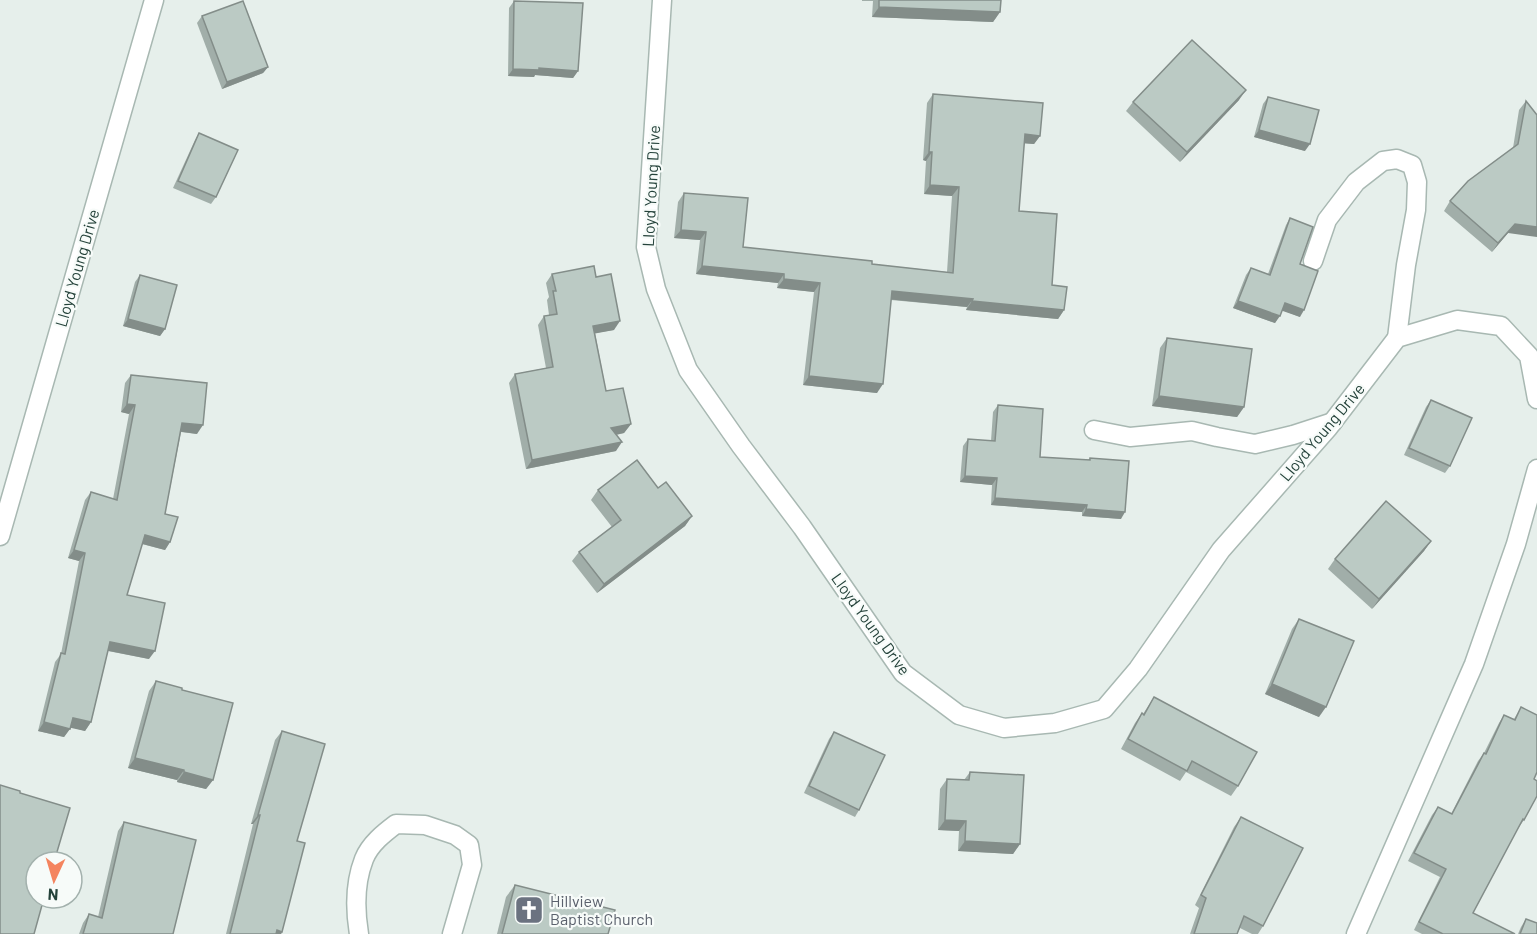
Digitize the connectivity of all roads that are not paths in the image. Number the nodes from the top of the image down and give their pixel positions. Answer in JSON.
{"nodes":[{"id":1,"x":154,"y":0,"type":"edge"},
{"id":2,"x":662,"y":0,"type":"edge"},
{"id":3,"x":1313,"y":261,"type":"dead end"},
{"id":4,"x":1397,"y":338,"type":"junction"},
{"id":5,"x":1537,"y":399,"type":"edge"},
{"id":6,"x":1333,"y":422,"type":"junction"},
{"id":7,"x":1094,"y":430,"type":"dead end"},
{"id":8,"x":1537,"y":469,"type":"edge"},
{"id":9,"x":0,"y":536,"type":"edge"},
{"id":10,"x":359,"y":934,"type":"edge"},
{"id":11,"x":452,"y":934,"type":"edge"},
{"id":12,"x":1356,"y":934,"type":"edge"}],
"edges":[{"from":1,"to":9,"type":"street","name":"Lloyd Young Drive"},
{"from":2,"to":6,"type":"street","name":"Lloyd Young Drive"},
{"from":3,"to":4,"type":"street"},
{"from":4,"to":5,"type":"street"},
{"from":4,"to":6,"type":"street","name":"Lloyd Young Drive"},
{"from":6,"to":7,"type":"street"},
{"from":8,"to":12,"type":"street"},
{"from":10,"to":11,"type":"street"}]}
